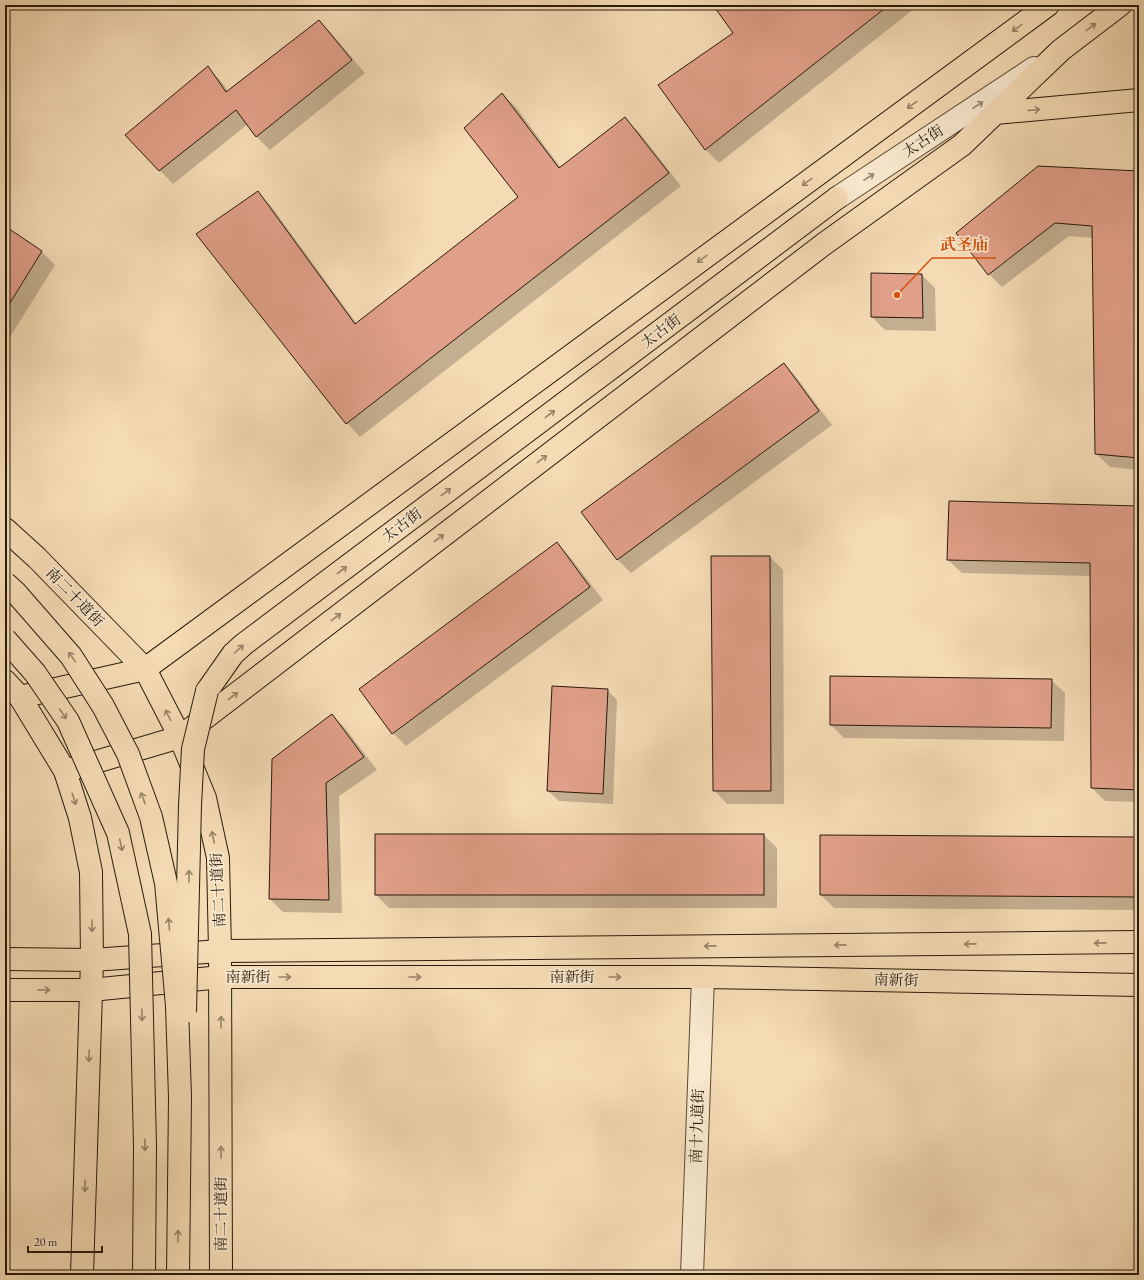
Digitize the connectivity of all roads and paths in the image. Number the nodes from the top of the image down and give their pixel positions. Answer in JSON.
{"nodes":[{"id":1,"x":1048,"y":5,"type":"edge"},
{"id":2,"x":1120,"y":5,"type":"edge"},
{"id":3,"x":1127,"y":5,"type":"edge"},
{"id":4,"x":1139,"y":7,"type":"edge"},
{"id":5,"x":1062,"y":50,"type":"junction"},
{"id":6,"x":1139,"y":100,"type":"edge"},
{"id":7,"x":995,"y":113,"type":"junction"},
{"id":8,"x":837,"y":198,"type":"joint"},
{"id":9,"x":5,"y":529,"type":"edge"},
{"id":10,"x":5,"y":583,"type":"edge"},
{"id":11,"x":5,"y":639,"type":"edge"},
{"id":12,"x":145,"y":669,"type":"junction"},
{"id":13,"x":5,"y":681,"type":"edge"},
{"id":14,"x":20,"y":697,"type":"junction"},
{"id":15,"x":180,"y":737,"type":"junction"},
{"id":16,"x":65,"y":771,"type":"junction"},
{"id":17,"x":1139,"y":942,"type":"edge"},
{"id":18,"x":220,"y":951,"type":"junction"},
{"id":19,"x":5,"y":959,"type":"edge"},
{"id":20,"x":92,"y":960,"type":"junction"},
{"id":21,"x":221,"y":977,"type":"junction"},
{"id":22,"x":703,"y":977,"type":"junction"},
{"id":23,"x":1139,"y":984,"type":"edge"},
{"id":24,"x":5,"y":990,"type":"edge"},
{"id":25,"x":91,"y":990,"type":"junction"},
{"id":26,"x":180,"y":1097,"type":"junction"},
{"id":27,"x":82,"y":1275,"type":"edge"},
{"id":28,"x":144,"y":1275,"type":"edge"},
{"id":29,"x":178,"y":1275,"type":"edge"},
{"id":30,"x":221,"y":1275,"type":"edge"},
{"id":31,"x":692,"y":1275,"type":"edge"}],
"edges":[{"from":1,"to":12,"type":"main road","one_way":true},
{"from":5,"to":2,"type":"main road","one_way":true},
{"from":3,"to":4,"type":"main road"},
{"from":5,"to":7,"type":"main road","name":"太古街"},
{"from":8,"to":5,"type":"street","name":"太古街","one_way":true},
{"from":7,"to":6,"type":"main road","one_way":true},
{"from":15,"to":7,"type":"main road","name":"太古街","one_way":true},
{"from":26,"to":8,"type":"main road","name":"太古街","one_way":true,"bridge":true},
{"from":9,"to":12,"type":"main road","name":"南二十道街"},
{"from":26,"to":10,"type":"main road","one_way":true,"bridge":true},
{"from":11,"to":28,"type":"main road","one_way":true,"bridge":true},
{"from":12,"to":14,"type":"main road"},
{"from":15,"to":12,"type":"main road","name":"南二十道街","one_way":true},
{"from":13,"to":14,"type":"main road"},
{"from":14,"to":16,"type":"main road"},
{"from":15,"to":16,"type":"main road"},
{"from":18,"to":15,"type":"main road","name":"南二十道街","one_way":true},
{"from":16,"to":20,"type":"main road","one_way":true},
{"from":17,"to":18,"type":"main road","name":"南新街","one_way":true},
{"from":18,"to":20,"type":"main road","name":"南新街"},
{"from":18,"to":21,"type":"main road","name":"南二十道街"},
{"from":19,"to":20,"type":"main road","name":"南新街"},
{"from":20,"to":25,"type":"main road"},
{"from":21,"to":22,"type":"main road","name":"南新街","one_way":true},
{"from":21,"to":25,"type":"main road","name":"南新街"},
{"from":30,"to":21,"type":"main road","name":"南二十道街","one_way":true},
{"from":22,"to":23,"type":"main road","name":"南新街"},
{"from":22,"to":31,"type":"street","name":"南十九道街"},
{"from":24,"to":25,"type":"main road","name":"南新街","one_way":true},
{"from":25,"to":27,"type":"main road","one_way":true},
{"from":29,"to":26,"type":"main road","one_way":true,"bridge":true}]}
